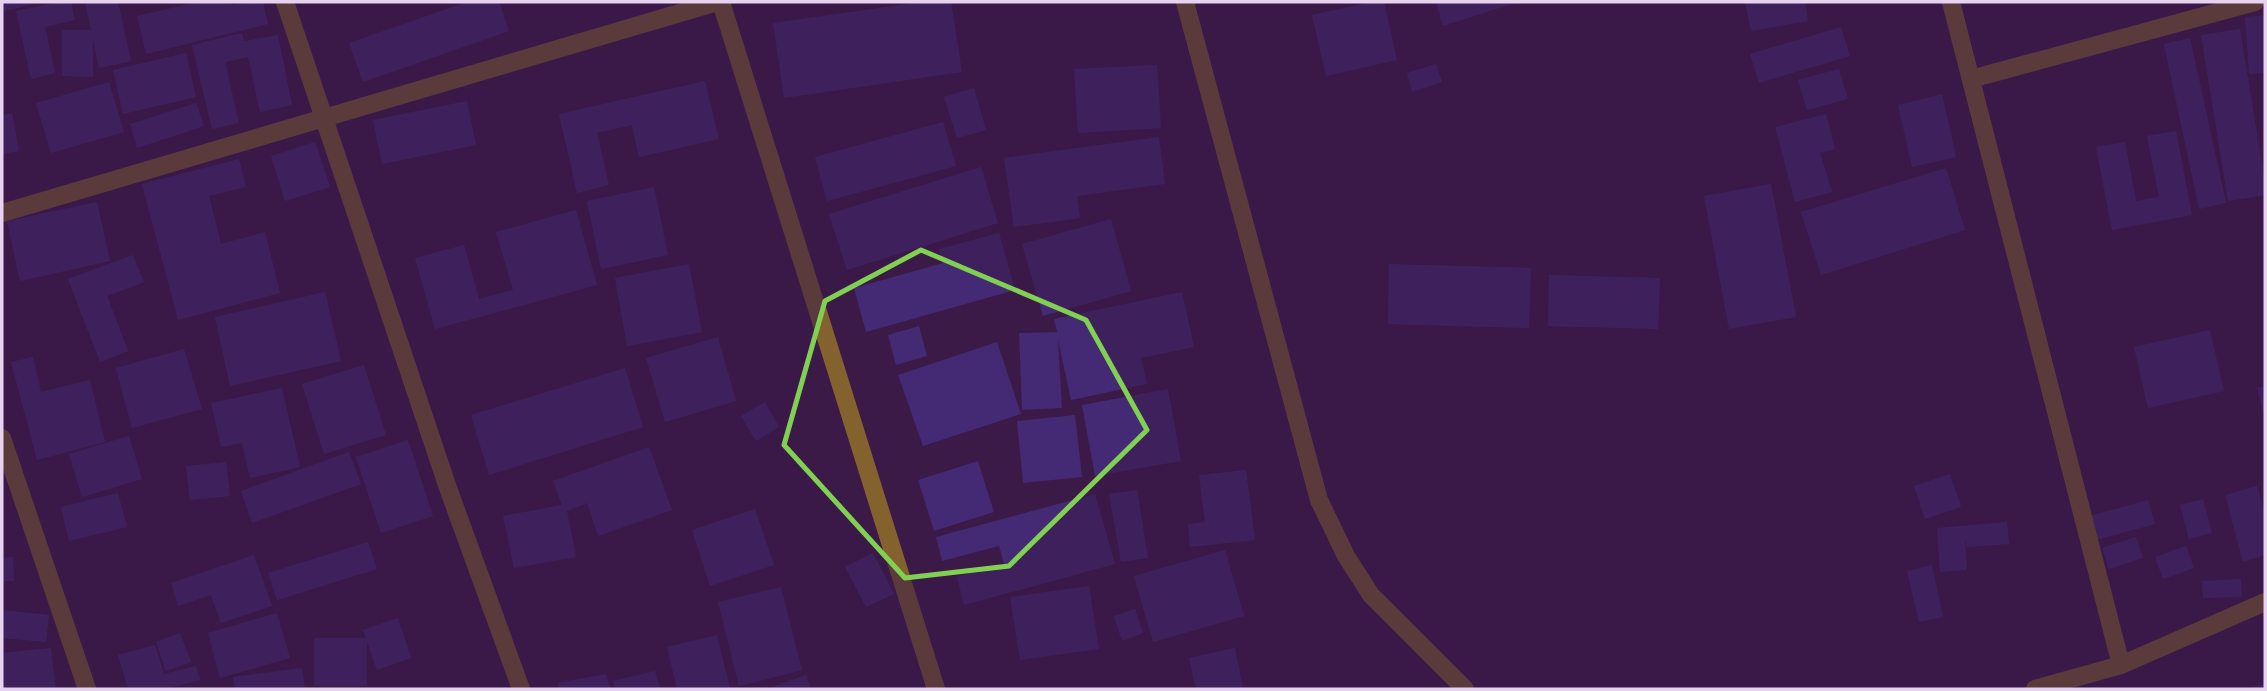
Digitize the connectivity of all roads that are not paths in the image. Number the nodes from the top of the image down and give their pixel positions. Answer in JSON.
{"nodes":[{"id":1,"x":285,"y":2,"type":"edge"},
{"id":2,"x":719,"y":2,"type":"edge"},
{"id":3,"x":1185,"y":2,"type":"edge"},
{"id":4,"x":1951,"y":2,"type":"edge"},
{"id":5,"x":2255,"y":2,"type":"edge"},
{"id":6,"x":1971,"y":79,"type":"junction"},
{"id":7,"x":324,"y":118,"type":"junction"},
{"id":8,"x":2,"y":213,"type":"edge"},
{"id":9,"x":2,"y":438,"type":"edge"},
{"id":10,"x":2265,"y":602,"type":"edge"},
{"id":11,"x":2122,"y":665,"type":"junction"},
{"id":12,"x":87,"y":689,"type":"edge"},
{"id":13,"x":521,"y":689,"type":"edge"},
{"id":14,"x":936,"y":689,"type":"edge"},
{"id":15,"x":1465,"y":689,"type":"edge"},
{"id":16,"x":2035,"y":689,"type":"edge"}],
"edges":[{"from":1,"to":7,"type":"street"},
{"from":2,"to":7,"type":"street"},
{"from":2,"to":14,"type":"street"},
{"from":3,"to":15,"type":"street"},
{"from":4,"to":6,"type":"street"},
{"from":5,"to":6,"type":"street"},
{"from":6,"to":11,"type":"street"},
{"from":7,"to":8,"type":"street"},
{"from":7,"to":13,"type":"street"},
{"from":9,"to":12,"type":"street"},
{"from":10,"to":11,"type":"street"},
{"from":11,"to":16,"type":"street"}]}
